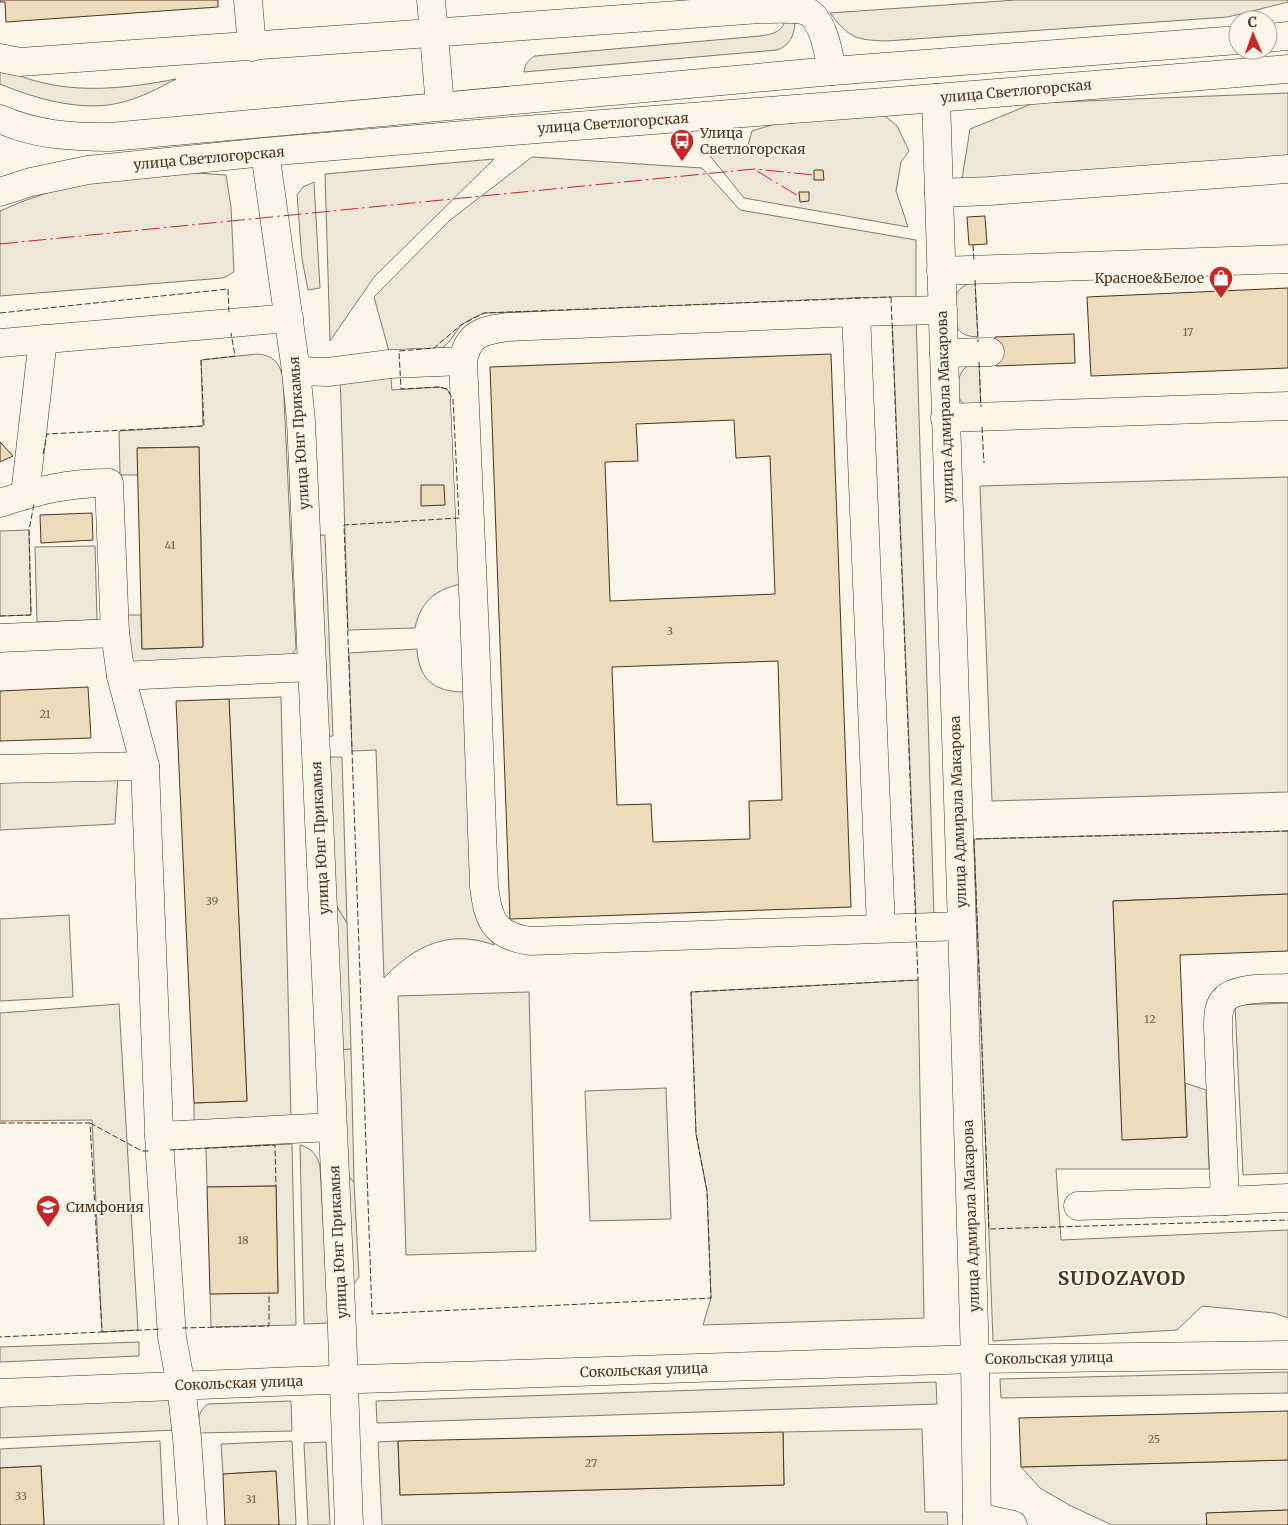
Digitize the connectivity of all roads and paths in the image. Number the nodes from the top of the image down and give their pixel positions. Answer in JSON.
{"nodes":[{"id":1,"x":248,"y":0,"type":"edge"},
{"id":2,"x":431,"y":0,"type":"edge"},
{"id":3,"x":758,"y":4,"type":"edge"},
{"id":4,"x":434,"y":32,"type":"junction"},
{"id":5,"x":1228,"y":41,"type":"edge"},
{"id":6,"x":252,"y":47,"type":"junction"},
{"id":7,"x":0,"y":58,"type":"edge"},
{"id":8,"x":1288,"y":69,"type":"edge"},
{"id":9,"x":832,"y":71,"type":"junction"},
{"id":10,"x":936,"y":98,"type":"junction"},
{"id":11,"x":440,"y":106,"type":"junction"},
{"id":12,"x":0,"y":119,"type":"edge"},
{"id":13,"x":265,"y":152,"type":"junction"},
{"id":14,"x":1288,"y":169,"type":"edge"},
{"id":15,"x":0,"y":192,"type":"edge"},
{"id":16,"x":939,"y":193,"type":"junction"},
{"id":17,"x":1288,"y":259,"type":"edge"},
{"id":18,"x":941,"y":271,"type":"junction"},
{"id":19,"x":943,"y":310,"type":"junction"},
{"id":20,"x":856,"y":312,"type":"junction"},
{"id":21,"x":289,"y":318,"type":"junction"},
{"id":22,"x":42,"y":339,"type":"junction"},
{"id":23,"x":0,"y":343,"type":"edge"},
{"id":24,"x":990,"y":352,"type":"dead end"},
{"id":25,"x":944,"y":353,"type":"junction"},
{"id":26,"x":463,"y":361,"type":"junction"},
{"id":27,"x":296,"y":371,"type":"junction"},
{"id":28,"x":1288,"y":406,"type":"edge"},
{"id":29,"x":945,"y":418,"type":"junction"},
{"id":30,"x":13,"y":499,"type":"edge"},
{"id":31,"x":115,"y":633,"type":"junction"},
{"id":32,"x":0,"y":638,"type":"edge"},
{"id":33,"x":312,"y":668,"type":"junction"},
{"id":34,"x":121,"y":676,"type":"junction"},
{"id":35,"x":146,"y":766,"type":"junction"},
{"id":36,"x":0,"y":769,"type":"edge"},
{"id":37,"x":962,"y":926,"type":"junction"},
{"id":38,"x":881,"y":928,"type":"junction"},
{"id":39,"x":1288,"y":988,"type":"edge"},
{"id":40,"x":332,"y":1127,"type":"junction"},
{"id":41,"x":159,"y":1136,"type":"junction"},
{"id":42,"x":1288,"y":1198,"type":"edge"},
{"id":43,"x":1225,"y":1201,"type":"junction"},
{"id":44,"x":1078,"y":1206,"type":"dead end"},
{"id":45,"x":1288,"y":1355,"type":"edge"},
{"id":46,"x":975,"y":1359,"type":"junction"},
{"id":47,"x":344,"y":1380,"type":"junction"},
{"id":48,"x":181,"y":1386,"type":"junction"},
{"id":49,"x":0,"y":1393,"type":"edge"},
{"id":50,"x":977,"y":1521,"type":"edge"},
{"id":51,"x":193,"y":1525,"type":"edge"},
{"id":52,"x":349,"y":1525,"type":"edge"},
{"id":53,"x":1012,"y":1525,"type":"edge"}],
"edges":[{"from":1,"to":6,"type":"street"},
{"from":2,"to":4,"type":"street"},
{"from":3,"to":4,"type":"street"},
{"from":3,"to":9,"type":"street"},
{"from":4,"to":6,"type":"street"},
{"from":4,"to":11,"type":"street"},
{"from":5,"to":9,"type":"street"},
{"from":6,"to":7,"type":"street"},
{"from":8,"to":10,"type":"street","name":"улица Светлогорская"},
{"from":9,"to":11,"type":"street"},
{"from":10,"to":13,"type":"street","name":"улица Светлогорская"},
{"from":10,"to":16,"type":"street","name":"улица Адмирала Макарова"},
{"from":11,"to":12,"type":"street"},
{"from":13,"to":15,"type":"street","name":"улица Светлогорская"},
{"from":13,"to":21,"type":"street","name":"улица Юнг Прикамья"},
{"from":14,"to":16,"type":"street"},
{"from":16,"to":18,"type":"street","name":"улица Адмирала Макарова"},
{"from":17,"to":18,"type":"street"},
{"from":18,"to":19,"type":"street","name":"улица Адмирала Макарова"},
{"from":19,"to":20,"type":"street"},
{"from":19,"to":25,"type":"street","name":"улица Адмирала Макарова"},
{"from":20,"to":26,"type":"street"},
{"from":20,"to":38,"type":"street"},
{"from":21,"to":22,"type":"street"},
{"from":21,"to":27,"type":"street","name":"улица Юнг Прикамья"},
{"from":22,"to":23,"type":"street"},
{"from":22,"to":30,"type":"street"},
{"from":24,"to":25,"type":"street"},
{"from":25,"to":29,"type":"street","name":"улица Адмирала Макарова"},
{"from":26,"to":27,"type":"street"},
{"from":26,"to":38,"type":"street"},
{"from":27,"to":33,"type":"street","name":"улица Юнг Прикамья"},
{"from":28,"to":29,"type":"street"},
{"from":29,"to":37,"type":"street","name":"улица Адмирала Макарова"},
{"from":30,"to":31,"type":"street"},
{"from":31,"to":32,"type":"street"},
{"from":31,"to":34,"type":"street"},
{"from":33,"to":34,"type":"street"},
{"from":33,"to":40,"type":"street","name":"улица Юнг Прикамья"},
{"from":34,"to":35,"type":"street"},
{"from":35,"to":36,"type":"street"},
{"from":35,"to":41,"type":"street"},
{"from":37,"to":38,"type":"street"},
{"from":37,"to":46,"type":"street","name":"улица Адмирала Макарова"},
{"from":39,"to":43,"type":"street"},
{"from":40,"to":41,"type":"street"},
{"from":40,"to":47,"type":"street","name":"улица Юнг Прикамья"},
{"from":41,"to":48,"type":"street"},
{"from":42,"to":43,"type":"street"},
{"from":43,"to":44,"type":"street"},
{"from":45,"to":46,"type":"street","name":"Сокольская улица"},
{"from":46,"to":47,"type":"street","name":"Сокольская улица"},
{"from":46,"to":50,"type":"street","name":"улица Адмирала Макарова"},
{"from":47,"to":48,"type":"street","name":"Сокольская улица"},
{"from":47,"to":52,"type":"street","name":"улица Юнг Прикамья"},
{"from":48,"to":49,"type":"street","name":"Сокольская улица"},
{"from":48,"to":51,"type":"street"},
{"from":50,"to":53,"type":"street"}]}
